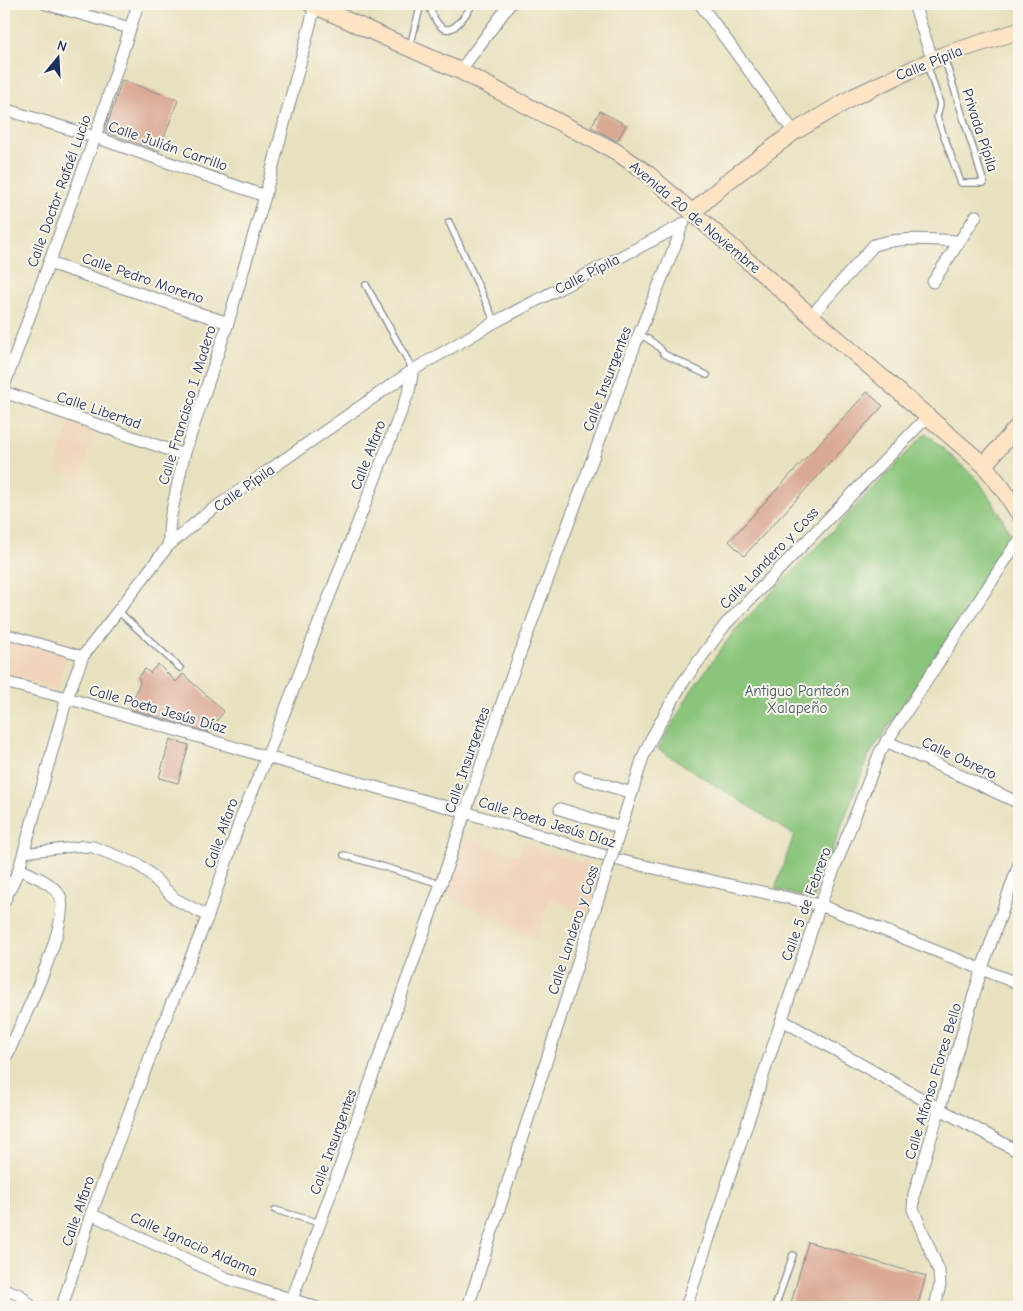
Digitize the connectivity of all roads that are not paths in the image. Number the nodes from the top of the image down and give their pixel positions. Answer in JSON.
{"nodes":[{"id":1,"x":46,"y":4,"type":"edge"},
{"id":2,"x":138,"y":4,"type":"edge"},
{"id":3,"x":421,"y":4,"type":"edge"},
{"id":4,"x":428,"y":4,"type":"edge"},
{"id":5,"x":473,"y":4,"type":"edge"},
{"id":6,"x":510,"y":4,"type":"edge"},
{"id":7,"x":700,"y":4,"type":"edge"},
{"id":8,"x":914,"y":4,"type":"edge"},
{"id":9,"x":313,"y":5,"type":"edge"},
{"id":10,"x":130,"y":28,"type":"junction"},
{"id":11,"x":1019,"y":31,"type":"edge"},
{"id":12,"x":410,"y":48,"type":"junction"},
{"id":13,"x":934,"y":59,"type":"junction"},
{"id":14,"x":460,"y":71,"type":"junction"},
{"id":15,"x":4,"y":109,"type":"edge"},
{"id":16,"x":794,"y":132,"type":"junction"},
{"id":17,"x":95,"y":137,"type":"junction"},
{"id":18,"x":264,"y":196,"type":"junction"},
{"id":19,"x":976,"y":216,"type":"dead end"},
{"id":20,"x":687,"y":219,"type":"junction"},
{"id":21,"x":449,"y":222,"type":"dead end"},
{"id":22,"x":960,"y":241,"type":"junction"},
{"id":23,"x":49,"y":263,"type":"junction"},
{"id":24,"x":933,"y":282,"type":"dead end"},
{"id":25,"x":366,"y":285,"type":"dead end"},
{"id":26,"x":811,"y":316,"type":"junction"},
{"id":27,"x":495,"y":322,"type":"junction"},
{"id":28,"x":228,"y":323,"type":"junction"},
{"id":29,"x":640,"y":334,"type":"junction"},
{"id":30,"x":413,"y":370,"type":"junction"},
{"id":31,"x":707,"y":375,"type":"dead end"},
{"id":32,"x":4,"y":386,"type":"edge"},
{"id":33,"x":4,"y":392,"type":"edge"},
{"id":34,"x":927,"y":417,"type":"junction"},
{"id":35,"x":1019,"y":425,"type":"edge"},
{"id":36,"x":184,"y":455,"type":"junction"},
{"id":37,"x":984,"y":465,"type":"junction"},
{"id":38,"x":1019,"y":514,"type":"edge"},
{"id":39,"x":1019,"y":542,"type":"edge"},
{"id":40,"x":168,"y":546,"type":"junction"},
{"id":41,"x":118,"y":611,"type":"junction"},
{"id":42,"x":4,"y":633,"type":"edge"},
{"id":43,"x":83,"y":656,"type":"junction"},
{"id":44,"x":180,"y":668,"type":"dead end"},
{"id":45,"x":4,"y":682,"type":"edge"},
{"id":46,"x":67,"y":698,"type":"junction"},
{"id":47,"x":886,"y":741,"type":"junction"},
{"id":48,"x":267,"y":757,"type":"junction"},
{"id":49,"x":580,"y":777,"type":"dead end"},
{"id":50,"x":632,"y":793,"type":"junction"},
{"id":51,"x":1019,"y":803,"type":"edge"},
{"id":52,"x":560,"y":809,"type":"dead end"},
{"id":53,"x":465,"y":812,"type":"junction"},
{"id":54,"x":621,"y":828,"type":"junction"},
{"id":55,"x":82,"y":846,"type":"joint"},
{"id":56,"x":23,"y":853,"type":"junction"},
{"id":57,"x":344,"y":855,"type":"dead end"},
{"id":58,"x":1019,"y":864,"type":"edge"},
{"id":59,"x":19,"y":869,"type":"junction"},
{"id":60,"x":442,"y":884,"type":"junction"},
{"id":61,"x":4,"y":902,"type":"edge"},
{"id":62,"x":820,"y":906,"type":"junction"},
{"id":63,"x":208,"y":916,"type":"junction"},
{"id":64,"x":982,"y":968,"type":"junction"},
{"id":65,"x":1019,"y":984,"type":"edge"},
{"id":66,"x":782,"y":1020,"type":"junction"},
{"id":67,"x":4,"y":1062,"type":"edge"},
{"id":68,"x":940,"y":1109,"type":"junction"},
{"id":69,"x":1019,"y":1152,"type":"edge"},
{"id":70,"x":275,"y":1210,"type":"dead end"},
{"id":71,"x":91,"y":1214,"type":"junction"},
{"id":72,"x":320,"y":1223,"type":"junction"},
{"id":73,"x":793,"y":1255,"type":"dead end"},
{"id":74,"x":4,"y":1289,"type":"edge"},
{"id":75,"x":290,"y":1304,"type":"edge"},
{"id":76,"x":32,"y":1307,"type":"edge"},
{"id":77,"x":62,"y":1307,"type":"edge"},
{"id":78,"x":315,"y":1307,"type":"edge"},
{"id":79,"x":468,"y":1307,"type":"edge"},
{"id":80,"x":686,"y":1307,"type":"edge"},
{"id":81,"x":775,"y":1307,"type":"edge"},
{"id":82,"x":935,"y":1307,"type":"edge"}],
"edges":[{"from":1,"to":10,"type":"street"},
{"from":2,"to":10,"type":"street","name":"Calle Doctor Rafaél Lucio"},
{"from":3,"to":12,"type":"lane"},
{"from":4,"to":5,"type":"lane"},
{"from":6,"to":14,"type":"street"},
{"from":7,"to":16,"type":"street"},
{"from":8,"to":13,"type":"street"},
{"from":9,"to":12,"type":"main road","name":"Avenida 20 de Noviembre"},
{"from":9,"to":18,"type":"street","name":"Calle Francisco I. Madero"},
{"from":10,"to":17,"type":"street","name":"Calle Doctor Rafaél Lucio"},
{"from":11,"to":13,"type":"main road","name":"Calle Pípila"},
{"from":12,"to":14,"type":"main road","name":"Avenida 20 de Noviembre"},
{"from":13,"to":13,"type":"lane","name":"Privada Pípila"},
{"from":13,"to":16,"type":"main road","name":"Calle Pípila"},
{"from":14,"to":20,"type":"main road","name":"Avenida 20 de Noviembre"},
{"from":15,"to":17,"type":"street","name":"Calle Julián Carrillo"},
{"from":16,"to":20,"type":"main road","name":"Calle Pípila"},
{"from":17,"to":18,"type":"street","name":"Calle Julián Carrillo"},
{"from":17,"to":23,"type":"street","name":"Calle Doctor Rafaél Lucio"},
{"from":18,"to":28,"type":"street","name":"Calle Francisco I. Madero"},
{"from":19,"to":22,"type":"street"},
{"from":20,"to":26,"type":"main road","name":"Avenida 20 de Noviembre"},
{"from":20,"to":27,"type":"street","name":"Calle Pípila"},
{"from":20,"to":29,"type":"street","name":"Calle Insurgentes"},
{"from":21,"to":27,"type":"lane"},
{"from":22,"to":24,"type":"street"},
{"from":22,"to":26,"type":"street"},
{"from":23,"to":28,"type":"street","name":"Calle Pedro Moreno"},
{"from":23,"to":32,"type":"street","name":"Calle Doctor Rafaél Lucio"},
{"from":25,"to":30,"type":"lane"},
{"from":26,"to":34,"type":"main road","name":"Avenida 20 de Noviembre"},
{"from":27,"to":30,"type":"street","name":"Calle Pípila"},
{"from":28,"to":36,"type":"street","name":"Calle Francisco I. Madero"},
{"from":29,"to":31,"type":"lane"},
{"from":29,"to":53,"type":"street","name":"Calle Insurgentes"},
{"from":30,"to":40,"type":"street","name":"Calle Pípila"},
{"from":30,"to":48,"type":"street","name":"Calle Alfaro"},
{"from":33,"to":36,"type":"street","name":"Calle Libertad"},
{"from":34,"to":37,"type":"main road","name":"Avenida 20 de Noviembre"},
{"from":34,"to":50,"type":"street","name":"Calle Landero y Coss"},
{"from":35,"to":37,"type":"main road"},
{"from":36,"to":40,"type":"street","name":"Calle Francisco I. Madero"},
{"from":37,"to":38,"type":"main road","name":"Avenida 20 de Noviembre"},
{"from":39,"to":47,"type":"street","name":"Calle 5 de Febrero"},
{"from":40,"to":41,"type":"street"},
{"from":41,"to":43,"type":"street"},
{"from":41,"to":44,"type":"lane"},
{"from":42,"to":43,"type":"street"},
{"from":43,"to":46,"type":"street"},
{"from":45,"to":46,"type":"street","name":"Calle Poeta Jesús Díaz"},
{"from":46,"to":48,"type":"street","name":"Calle Poeta Jesús Díaz"},
{"from":46,"to":56,"type":"street"},
{"from":47,"to":51,"type":"street","name":"Calle Obrero"},
{"from":47,"to":62,"type":"street","name":"Calle 5 de Febrero"},
{"from":48,"to":53,"type":"street","name":"Calle Poeta Jesús Díaz"},
{"from":48,"to":63,"type":"street","name":"Calle Alfaro"},
{"from":49,"to":50,"type":"street"},
{"from":50,"to":54,"type":"street","name":"Calle Landero y Coss"},
{"from":52,"to":54,"type":"street"},
{"from":53,"to":60,"type":"street","name":"Calle Insurgentes"},
{"from":53,"to":62,"type":"street","name":"Calle Poeta Jesús Díaz"},
{"from":54,"to":79,"type":"street","name":"Calle Landero y Coss","bridge":true},
{"from":55,"to":56,"type":"street"},
{"from":55,"to":63,"type":"street"},
{"from":56,"to":59,"type":"street"},
{"from":57,"to":60,"type":"lane"},
{"from":58,"to":64,"type":"street","name":"Calle Alfonso Flores Bello"},
{"from":59,"to":61,"type":"street"},
{"from":59,"to":67,"type":"street"},
{"from":60,"to":72,"type":"street","name":"Calle Insurgentes"},
{"from":62,"to":64,"type":"street","name":"Calle Poeta Jesús Díaz"},
{"from":62,"to":66,"type":"street","name":"Calle 5 de Febrero"},
{"from":63,"to":71,"type":"street","name":"Calle Alfaro"},
{"from":64,"to":65,"type":"street","name":"Calle Poeta Jesús Díaz"},
{"from":64,"to":68,"type":"street","name":"Calle Alfonso Flores Bello"},
{"from":66,"to":68,"type":"street"},
{"from":66,"to":80,"type":"street","name":"Calle 5 de Febrero"},
{"from":68,"to":69,"type":"street"},
{"from":68,"to":82,"type":"street","name":"Calle Alfonso Flores Bello"},
{"from":70,"to":72,"type":"lane"},
{"from":71,"to":75,"type":"street","name":"Calle Ignacio Aldama"},
{"from":71,"to":77,"type":"street","name":"Calle Alfaro"},
{"from":72,"to":75,"type":"street","name":"Calle Insurgentes"},
{"from":73,"to":81,"type":"lane"},
{"from":74,"to":76,"type":"street"},
{"from":75,"to":78,"type":"street","name":"Calle Ignacio Aldama"}]}
